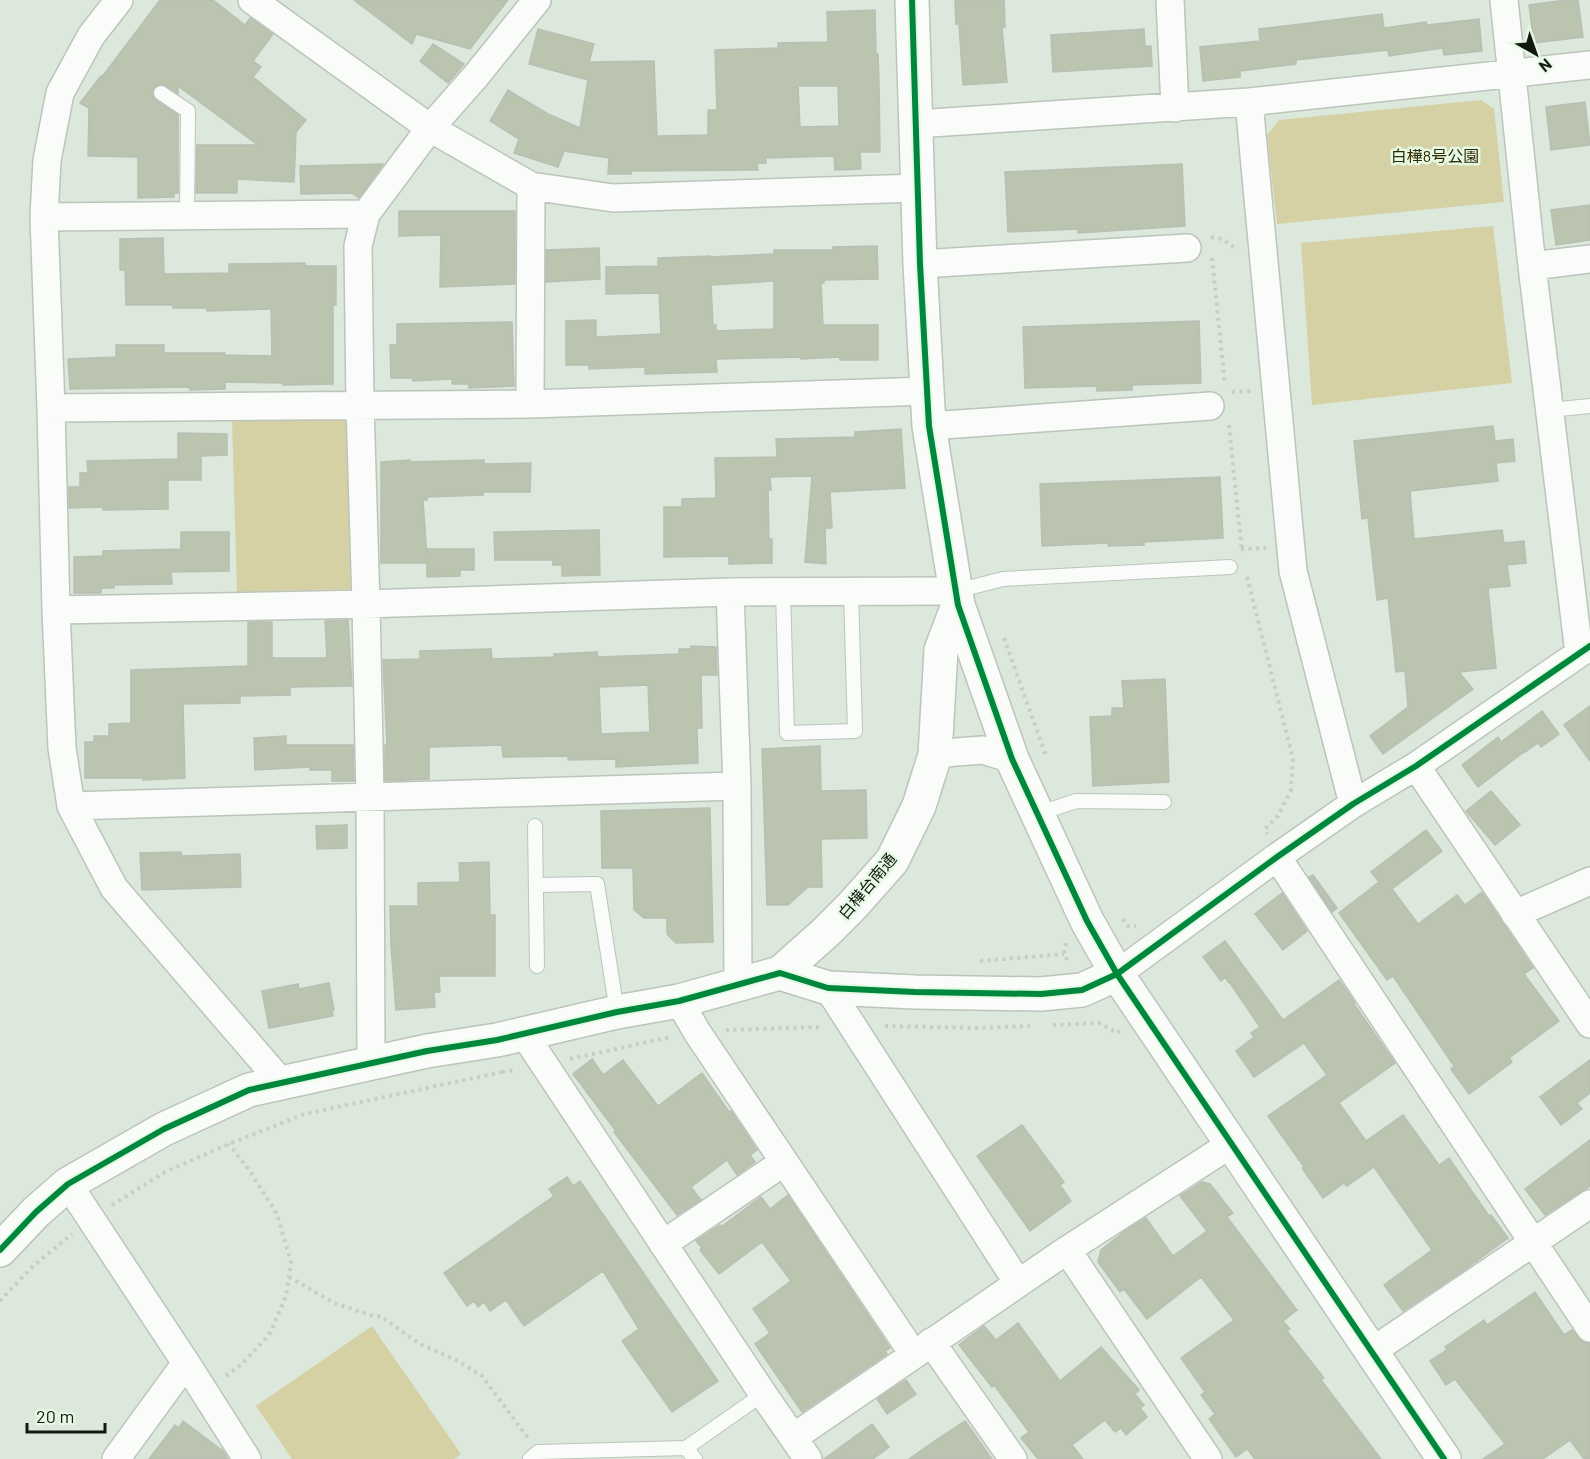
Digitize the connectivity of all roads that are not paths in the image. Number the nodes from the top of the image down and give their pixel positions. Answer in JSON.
{"nodes":[{"id":1,"x":120,"y":0,"type":"edge"},
{"id":2,"x":252,"y":0,"type":"edge"},
{"id":3,"x":537,"y":0,"type":"edge"},
{"id":4,"x":912,"y":0,"type":"edge"},
{"id":5,"x":1170,"y":0,"type":"edge"},
{"id":6,"x":1504,"y":0,"type":"edge"},
{"id":7,"x":1590,"y":65,"type":"edge"},
{"id":8,"x":1512,"y":74,"type":"junction"},
{"id":9,"x":161,"y":93,"type":"dead end"},
{"id":10,"x":1249,"y":102,"type":"junction"},
{"id":11,"x":1174,"y":108,"type":"junction"},
{"id":12,"x":916,"y":124,"type":"junction"},
{"id":13,"x":430,"y":128,"type":"junction"},
{"id":14,"x":531,"y":186,"type":"junction"},
{"id":15,"x":918,"y":188,"type":"junction"},
{"id":16,"x":366,"y":214,"type":"junction"},
{"id":17,"x":187,"y":216,"type":"junction"},
{"id":18,"x":44,"y":218,"type":"junction"},
{"id":19,"x":1199,"y":242,"type":"road end"},
{"id":20,"x":1590,"y":259,"type":"edge"},
{"id":21,"x":920,"y":264,"type":"junction"},
{"id":22,"x":1532,"y":266,"type":"junction"},
{"id":23,"x":928,"y":391,"type":"junction"},
{"id":24,"x":530,"y":404,"type":"junction"},
{"id":25,"x":360,"y":405,"type":"junction"},
{"id":26,"x":1221,"y":405,"type":"road end"},
{"id":27,"x":1590,"y":406,"type":"edge"},
{"id":28,"x":51,"y":408,"type":"junction"},
{"id":29,"x":1550,"y":410,"type":"junction"},
{"id":30,"x":929,"y":426,"type":"junction"},
{"id":31,"x":1230,"y":567,"type":"dead end"},
{"id":32,"x":730,"y":592,"type":"junction"},
{"id":33,"x":783,"y":592,"type":"junction"},
{"id":34,"x":851,"y":592,"type":"junction"},
{"id":35,"x":957,"y":598,"type":"junction"},
{"id":36,"x":366,"y":604,"type":"junction"},
{"id":37,"x":56,"y":610,"type":"junction"},
{"id":38,"x":1585,"y":650,"type":"edge"},
{"id":39,"x":935,"y":755,"type":"junction"},
{"id":40,"x":1012,"y":759,"type":"junction"},
{"id":41,"x":1416,"y":766,"type":"junction"},
{"id":42,"x":737,"y":786,"type":"junction"},
{"id":43,"x":370,"y":796,"type":"junction"},
{"id":44,"x":1164,"y":802,"type":"dead end"},
{"id":45,"x":1353,"y":804,"type":"junction"},
{"id":46,"x":71,"y":806,"type":"junction"},
{"id":47,"x":1037,"y":814,"type":"junction"},
{"id":48,"x":535,"y":826,"type":"dead end"},
{"id":49,"x":1273,"y":849,"type":"junction"},
{"id":50,"x":1590,"y":881,"type":"edge"},
{"id":51,"x":536,"y":885,"type":"junction"},
{"id":52,"x":1515,"y":914,"type":"junction"},
{"id":53,"x":537,"y":966,"type":"dead end"},
{"id":54,"x":780,"y":973,"type":"junction"},
{"id":55,"x":1117,"y":974,"type":"junction"},
{"id":56,"x":738,"y":986,"type":"junction"},
{"id":57,"x":828,"y":988,"type":"junction"},
{"id":58,"x":679,"y":1001,"type":"junction"},
{"id":59,"x":616,"y":1012,"type":"junction"},
{"id":60,"x":1590,"y":1024,"type":"edge"},
{"id":61,"x":511,"y":1037,"type":"junction"},
{"id":62,"x":371,"y":1062,"type":"junction"},
{"id":63,"x":282,"y":1083,"type":"junction"},
{"id":64,"x":1232,"y":1144,"type":"junction"},
{"id":65,"x":784,"y":1162,"type":"junction"},
{"id":66,"x":68,"y":1184,"type":"junction"},
{"id":67,"x":1590,"y":1204,"type":"edge"},
{"id":68,"x":1533,"y":1242,"type":"junction"},
{"id":69,"x":663,"y":1244,"type":"junction"},
{"id":70,"x":0,"y":1250,"type":"edge"},
{"id":71,"x":1067,"y":1250,"type":"junction"},
{"id":72,"x":1018,"y":1283,"type":"junction"},
{"id":73,"x":1590,"y":1328,"type":"edge"},
{"id":74,"x":923,"y":1348,"type":"junction"},
{"id":75,"x":1371,"y":1352,"type":"junction"},
{"id":76,"x":186,"y":1363,"type":"junction"},
{"id":77,"x":763,"y":1394,"type":"junction"},
{"id":78,"x":801,"y":1448,"type":"edge"},
{"id":79,"x":690,"y":1454,"type":"edge"},
{"id":80,"x":534,"y":1456,"type":"edge"},
{"id":81,"x":116,"y":1459,"type":"edge"},
{"id":82,"x":247,"y":1459,"type":"edge"},
{"id":83,"x":1012,"y":1459,"type":"edge"},
{"id":84,"x":1208,"y":1459,"type":"edge"},
{"id":85,"x":1444,"y":1459,"type":"edge"}],
"edges":[{"from":1,"to":18,"type":"street"},
{"from":2,"to":13,"type":"street"},
{"from":3,"to":13,"type":"street"},
{"from":4,"to":12,"type":"street"},
{"from":5,"to":11,"type":"street"},
{"from":6,"to":8,"type":"street"},
{"from":7,"to":8,"type":"street"},
{"from":8,"to":10,"type":"street"},
{"from":8,"to":22,"type":"street"},
{"from":9,"to":17,"type":"lane"},
{"from":10,"to":11,"type":"street"},
{"from":10,"to":45,"type":"street"},
{"from":11,"to":12,"type":"street"},
{"from":12,"to":15,"type":"street"},
{"from":13,"to":14,"type":"street"},
{"from":13,"to":16,"type":"street"},
{"from":14,"to":15,"type":"street"},
{"from":14,"to":24,"type":"street"},
{"from":15,"to":21,"type":"street"},
{"from":16,"to":17,"type":"street"},
{"from":16,"to":25,"type":"street"},
{"from":17,"to":18,"type":"street"},
{"from":18,"to":28,"type":"street"},
{"from":19,"to":21,"type":"street"},
{"from":20,"to":22,"type":"street"},
{"from":21,"to":23,"type":"street"},
{"from":22,"to":29,"type":"street"},
{"from":23,"to":24,"type":"street"},
{"from":23,"to":30,"type":"street"},
{"from":24,"to":25,"type":"street"},
{"from":25,"to":28,"type":"street"},
{"from":25,"to":36,"type":"street"},
{"from":26,"to":30,"type":"street"},
{"from":27,"to":29,"type":"lane"},
{"from":28,"to":37,"type":"street"},
{"from":29,"to":38,"type":"street"},
{"from":30,"to":35,"type":"street"},
{"from":31,"to":35,"type":"lane"},
{"from":32,"to":33,"type":"street"},
{"from":32,"to":36,"type":"street"},
{"from":32,"to":42,"type":"street"},
{"from":33,"to":34,"type":"street"},
{"from":33,"to":34,"type":"lane"},
{"from":34,"to":35,"type":"street"},
{"from":35,"to":39,"type":"street","name":"白樺台南通"},
{"from":35,"to":40,"type":"street"},
{"from":36,"to":37,"type":"street"},
{"from":36,"to":43,"type":"street"},
{"from":37,"to":46,"type":"street"},
{"from":38,"to":41,"type":"street"},
{"from":39,"to":40,"type":"street"},
{"from":39,"to":54,"type":"street","name":"白樺台南通"},
{"from":40,"to":47,"type":"street"},
{"from":41,"to":45,"type":"street"},
{"from":41,"to":52,"type":"street"},
{"from":42,"to":43,"type":"street"},
{"from":42,"to":56,"type":"street"},
{"from":43,"to":46,"type":"street"},
{"from":43,"to":62,"type":"street"},
{"from":44,"to":47,"type":"lane"},
{"from":45,"to":49,"type":"street"},
{"from":46,"to":63,"type":"street"},
{"from":47,"to":55,"type":"street"},
{"from":48,"to":51,"type":"lane"},
{"from":49,"to":55,"type":"street"},
{"from":49,"to":68,"type":"street"},
{"from":50,"to":52,"type":"street"},
{"from":51,"to":53,"type":"lane"},
{"from":51,"to":59,"type":"lane"},
{"from":52,"to":60,"type":"street"},
{"from":54,"to":56,"type":"street"},
{"from":54,"to":57,"type":"street"},
{"from":55,"to":57,"type":"street"},
{"from":55,"to":64,"type":"street"},
{"from":56,"to":58,"type":"street"},
{"from":57,"to":72,"type":"street"},
{"from":58,"to":59,"type":"street"},
{"from":58,"to":65,"type":"street"},
{"from":59,"to":61,"type":"street"},
{"from":61,"to":62,"type":"street"},
{"from":61,"to":69,"type":"street"},
{"from":62,"to":63,"type":"street"},
{"from":63,"to":66,"type":"street"},
{"from":64,"to":71,"type":"street"},
{"from":64,"to":75,"type":"street"},
{"from":65,"to":69,"type":"street"},
{"from":65,"to":74,"type":"street"},
{"from":66,"to":70,"type":"street"},
{"from":66,"to":76,"type":"street"},
{"from":67,"to":68,"type":"street"},
{"from":68,"to":73,"type":"street"},
{"from":68,"to":75,"type":"street"},
{"from":69,"to":77,"type":"street"},
{"from":71,"to":72,"type":"street"},
{"from":71,"to":84,"type":"street"},
{"from":72,"to":74,"type":"street"},
{"from":74,"to":78,"type":"street"},
{"from":74,"to":83,"type":"street"},
{"from":75,"to":85,"type":"street"},
{"from":76,"to":81,"type":"street"},
{"from":76,"to":82,"type":"street"},
{"from":77,"to":78,"type":"street"},
{"from":77,"to":79,"type":"lane"},
{"from":79,"to":80,"type":"lane"}]}
